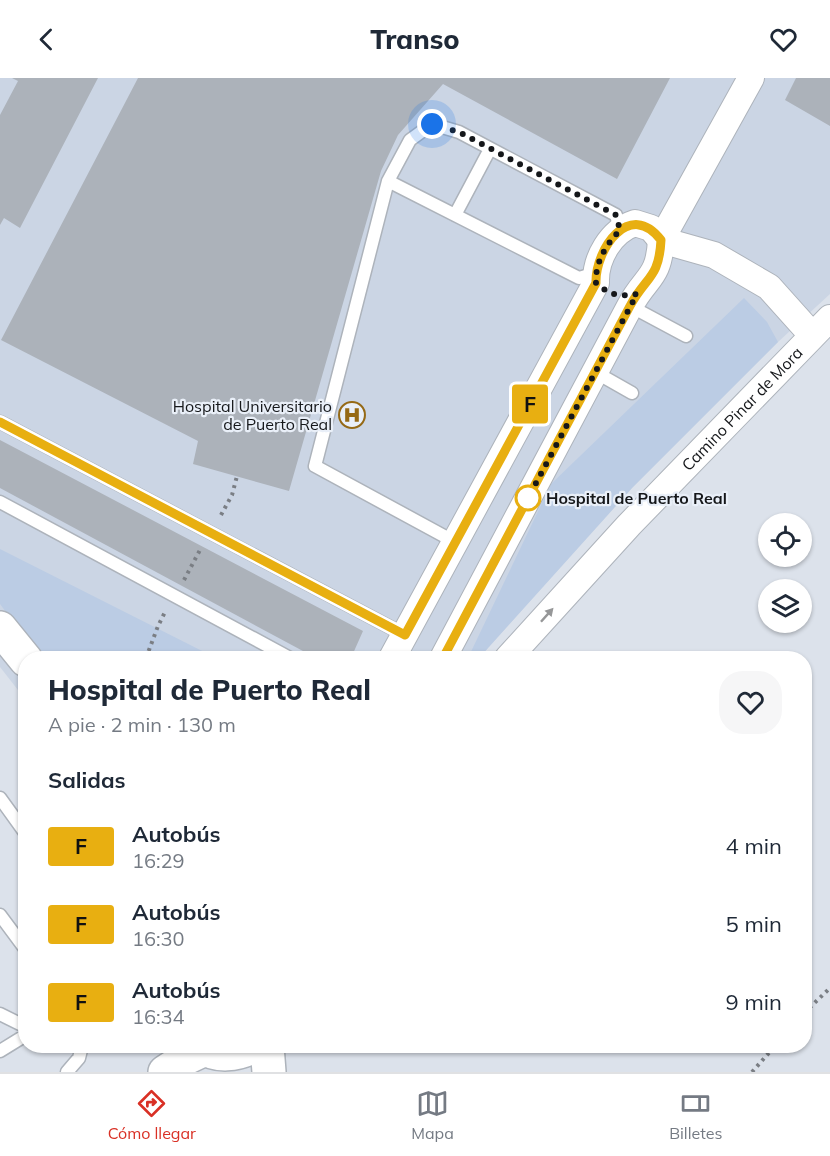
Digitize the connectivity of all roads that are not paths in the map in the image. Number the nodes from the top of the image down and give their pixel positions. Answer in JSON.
{"nodes":[{"id":1,"x":751,"y":78,"type":"edge"},
{"id":2,"x":489,"y":149,"type":"junction"},
{"id":3,"x":388,"y":181,"type":"junction"},
{"id":4,"x":455,"y":215,"type":"junction"},
{"id":5,"x":620,"y":230,"type":"junction"},
{"id":6,"x":661,"y":240,"type":"junction"},
{"id":7,"x":596,"y":278,"type":"junction"},
{"id":8,"x":633,"y":300,"type":"junction"},
{"id":9,"x":821,"y":327,"type":"edge"},
{"id":10,"x":686,"y":336,"type":"dead end"},
{"id":11,"x":595,"y":372,"type":"junction"},
{"id":12,"x":632,"y":393,"type":"dead end"},
{"id":13,"x":0,"y":422,"type":"edge"},
{"id":14,"x":0,"y":502,"type":"edge"},
{"id":15,"x":455,"y":542,"type":"junction"},
{"id":16,"x":0,"y":628,"type":"edge"},
{"id":17,"x":405,"y":635,"type":"junction"},
{"id":18,"x":19,"y":651,"type":"edge"},
{"id":19,"x":278,"y":651,"type":"edge"},
{"id":20,"x":396,"y":651,"type":"edge"},
{"id":21,"x":447,"y":651,"type":"edge"},
{"id":22,"x":514,"y":651,"type":"edge"},
{"id":23,"x":0,"y":798,"type":"edge"},
{"id":24,"x":18,"y":823,"type":"edge"},
{"id":25,"x":0,"y":915,"type":"edge"},
{"id":26,"x":18,"y":939,"type":"edge"},
{"id":27,"x":0,"y":1014,"type":"edge"},
{"id":28,"x":18,"y":1023,"type":"edge"},
{"id":29,"x":18,"y":1040,"type":"edge"},
{"id":30,"x":0,"y":1051,"type":"edge"},
{"id":31,"x":80,"y":1053,"type":"edge"},
{"id":32,"x":162,"y":1053,"type":"edge"},
{"id":33,"x":225,"y":1053,"type":"edge"},
{"id":34,"x":268,"y":1053,"type":"edge"},
{"id":35,"x":67,"y":1072,"type":"edge"},
{"id":36,"x":147,"y":1072,"type":"edge"},
{"id":37,"x":165,"y":1072,"type":"edge"},
{"id":38,"x":269,"y":1072,"type":"edge"}],
"edges":[{"from":1,"to":6,"type":"street"},
{"from":2,"to":3,"type":"lane"},
{"from":2,"to":4,"type":"lane"},
{"from":2,"to":5,"type":"lane"},
{"from":3,"to":4,"type":"lane"},
{"from":3,"to":15,"type":"lane"},
{"from":4,"to":7,"type":"lane"},
{"from":5,"to":6,"type":"street"},
{"from":5,"to":7,"type":"street"},
{"from":6,"to":8,"type":"street"},
{"from":6,"to":9,"type":"street"},
{"from":7,"to":8,"type":"street"},
{"from":7,"to":15,"type":"street"},
{"from":8,"to":10,"type":"lane"},
{"from":8,"to":11,"type":"street"},
{"from":22,"to":9,"type":"street","name":"Camino Pinar de Mora","one_way":true},
{"from":11,"to":12,"type":"lane"},
{"from":11,"to":21,"type":"street"},
{"from":13,"to":17,"type":"lane"},
{"from":14,"to":19,"type":"lane"},
{"from":15,"to":17,"type":"street"},
{"from":16,"to":18,"type":"street"},
{"from":17,"to":20,"type":"street"},
{"from":23,"to":24,"type":"lane"},
{"from":25,"to":26,"type":"lane"},
{"from":27,"to":28,"type":"lane"},
{"from":29,"to":30,"type":"lane"},
{"from":31,"to":35,"type":"lane"},
{"from":32,"to":36,"type":"street"},
{"from":33,"to":37,"type":"street"},
{"from":34,"to":38,"type":"street"}]}
